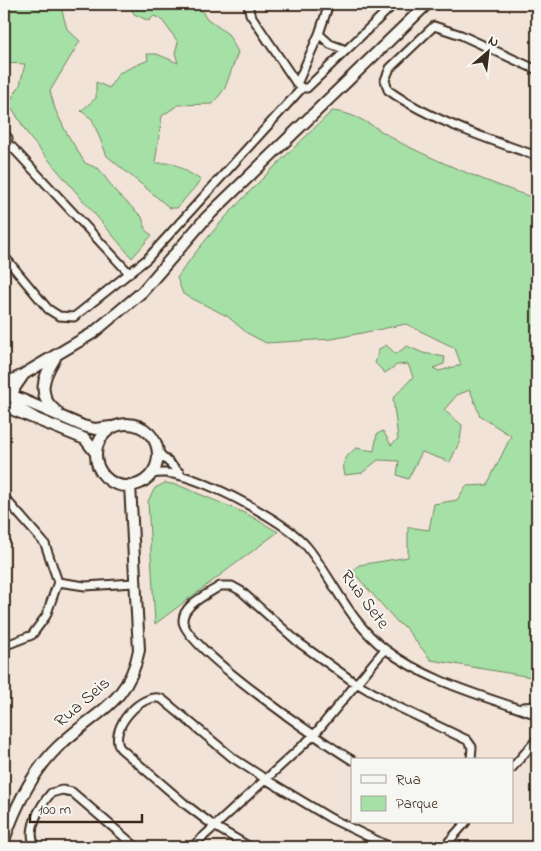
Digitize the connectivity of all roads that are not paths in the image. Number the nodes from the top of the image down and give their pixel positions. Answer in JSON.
{"nodes":[{"id":1,"x":248,"y":4,"type":"edge"},
{"id":2,"x":329,"y":4,"type":"edge"},
{"id":3,"x":394,"y":4,"type":"edge"},
{"id":4,"x":427,"y":4,"type":"edge"},
{"id":5,"x":320,"y":34,"type":"junction"},
{"id":6,"x":346,"y":50,"type":"junction"},
{"id":7,"x":537,"y":70,"type":"edge"},
{"id":8,"x":300,"y":86,"type":"junction"},
{"id":9,"x":4,"y":134,"type":"edge"},
{"id":10,"x":5,"y":143,"type":"edge"},
{"id":11,"x":537,"y":156,"type":"edge"},
{"id":12,"x":4,"y":256,"type":"edge"},
{"id":13,"x":129,"y":273,"type":"junction"},
{"id":14,"x":57,"y":355,"type":"junction"},
{"id":15,"x":24,"y":374,"type":"junction"},
{"id":16,"x":4,"y":384,"type":"edge"},
{"id":17,"x":8,"y":393,"type":"edge"},
{"id":18,"x":4,"y":406,"type":"edge"},
{"id":19,"x":35,"y":418,"type":"junction"},
{"id":20,"x":65,"y":418,"type":"junction"},
{"id":21,"x":112,"y":427,"type":"junction"},
{"id":22,"x":96,"y":452,"type":"junction"},
{"id":23,"x":158,"y":452,"type":"junction"},
{"id":24,"x":151,"y":474,"type":"junction"},
{"id":25,"x":185,"y":476,"type":"junction"},
{"id":26,"x":130,"y":486,"type":"junction"},
{"id":27,"x":4,"y":497,"type":"edge"},
{"id":28,"x":58,"y":582,"type":"junction"},
{"id":29,"x":134,"y":583,"type":"junction"},
{"id":30,"x":4,"y":646,"type":"edge"},
{"id":31,"x":384,"y":649,"type":"junction"},
{"id":32,"x":358,"y":684,"type":"junction"},
{"id":33,"x":537,"y":706,"type":"edge"},
{"id":34,"x":515,"y":708,"type":"junction"},
{"id":35,"x":537,"y":714,"type":"edge"},
{"id":36,"x":314,"y":735,"type":"junction"},
{"id":37,"x":537,"y":739,"type":"edge"},
{"id":38,"x":471,"y":758,"type":"edge"},
{"id":39,"x":351,"y":759,"type":"edge"},
{"id":40,"x":514,"y":766,"type":"edge"},
{"id":41,"x":267,"y":780,"type":"junction"},
{"id":42,"x":464,"y":824,"type":"edge"},
{"id":43,"x":214,"y":826,"type":"junction"},
{"id":44,"x":4,"y":840,"type":"edge"},
{"id":45,"x":36,"y":847,"type":"edge"},
{"id":46,"x":136,"y":847,"type":"edge"},
{"id":47,"x":192,"y":847,"type":"edge"},
{"id":48,"x":250,"y":847,"type":"edge"},
{"id":49,"x":390,"y":847,"type":"edge"},
{"id":50,"x":444,"y":847,"type":"edge"}],
"edges":[{"from":1,"to":8,"type":"street"},
{"from":2,"to":5,"type":"street"},
{"from":3,"to":6,"type":"street"},
{"from":4,"to":14,"type":"street"},
{"from":5,"to":6,"type":"street"},
{"from":5,"to":8,"type":"street"},
{"from":6,"to":8,"type":"street"},
{"from":7,"to":11,"type":"street"},
{"from":8,"to":13,"type":"street"},
{"from":9,"to":10,"type":"street"},
{"from":10,"to":13,"type":"street"},
{"from":12,"to":13,"type":"street"},
{"from":14,"to":15,"type":"street"},
{"from":14,"to":20,"type":"street"},
{"from":15,"to":16,"type":"street"},
{"from":15,"to":17,"type":"street"},
{"from":17,"to":19,"type":"street"},
{"from":17,"to":20,"type":"street"},
{"from":18,"to":19,"type":"street"},
{"from":19,"to":22,"type":"street"},
{"from":20,"to":21,"type":"street"},
{"from":21,"to":22,"type":"street"},
{"from":21,"to":23,"type":"street"},
{"from":22,"to":26,"type":"street"},
{"from":23,"to":24,"type":"street"},
{"from":23,"to":25,"type":"street","name":"Rua Sete"},
{"from":24,"to":25,"type":"street","name":"Rua Sete"},
{"from":24,"to":26,"type":"street"},
{"from":25,"to":31,"type":"street","name":"Rua Sete"},
{"from":26,"to":29,"type":"street","name":"Rua Seis"},
{"from":27,"to":28,"type":"street"},
{"from":28,"to":29,"type":"street"},
{"from":28,"to":30,"type":"street"},
{"from":29,"to":44,"type":"street","name":"Rua Seis"},
{"from":31,"to":32,"type":"street"},
{"from":31,"to":34,"type":"street","name":"Rua Sete"},
{"from":32,"to":36,"type":"street"},
{"from":32,"to":36,"type":"street"},
{"from":32,"to":38,"type":"street"},
{"from":33,"to":34,"type":"street"},
{"from":34,"to":35,"type":"street","name":"Rua Sete"},
{"from":36,"to":39,"type":"street"},
{"from":36,"to":41,"type":"street"},
{"from":37,"to":40,"type":"street"},
{"from":41,"to":43,"type":"street"},
{"from":41,"to":43,"type":"street"},
{"from":41,"to":49,"type":"street"},
{"from":42,"to":50,"type":"street"},
{"from":43,"to":47,"type":"street"},
{"from":43,"to":48,"type":"street"},
{"from":45,"to":46,"type":"street"}]}
